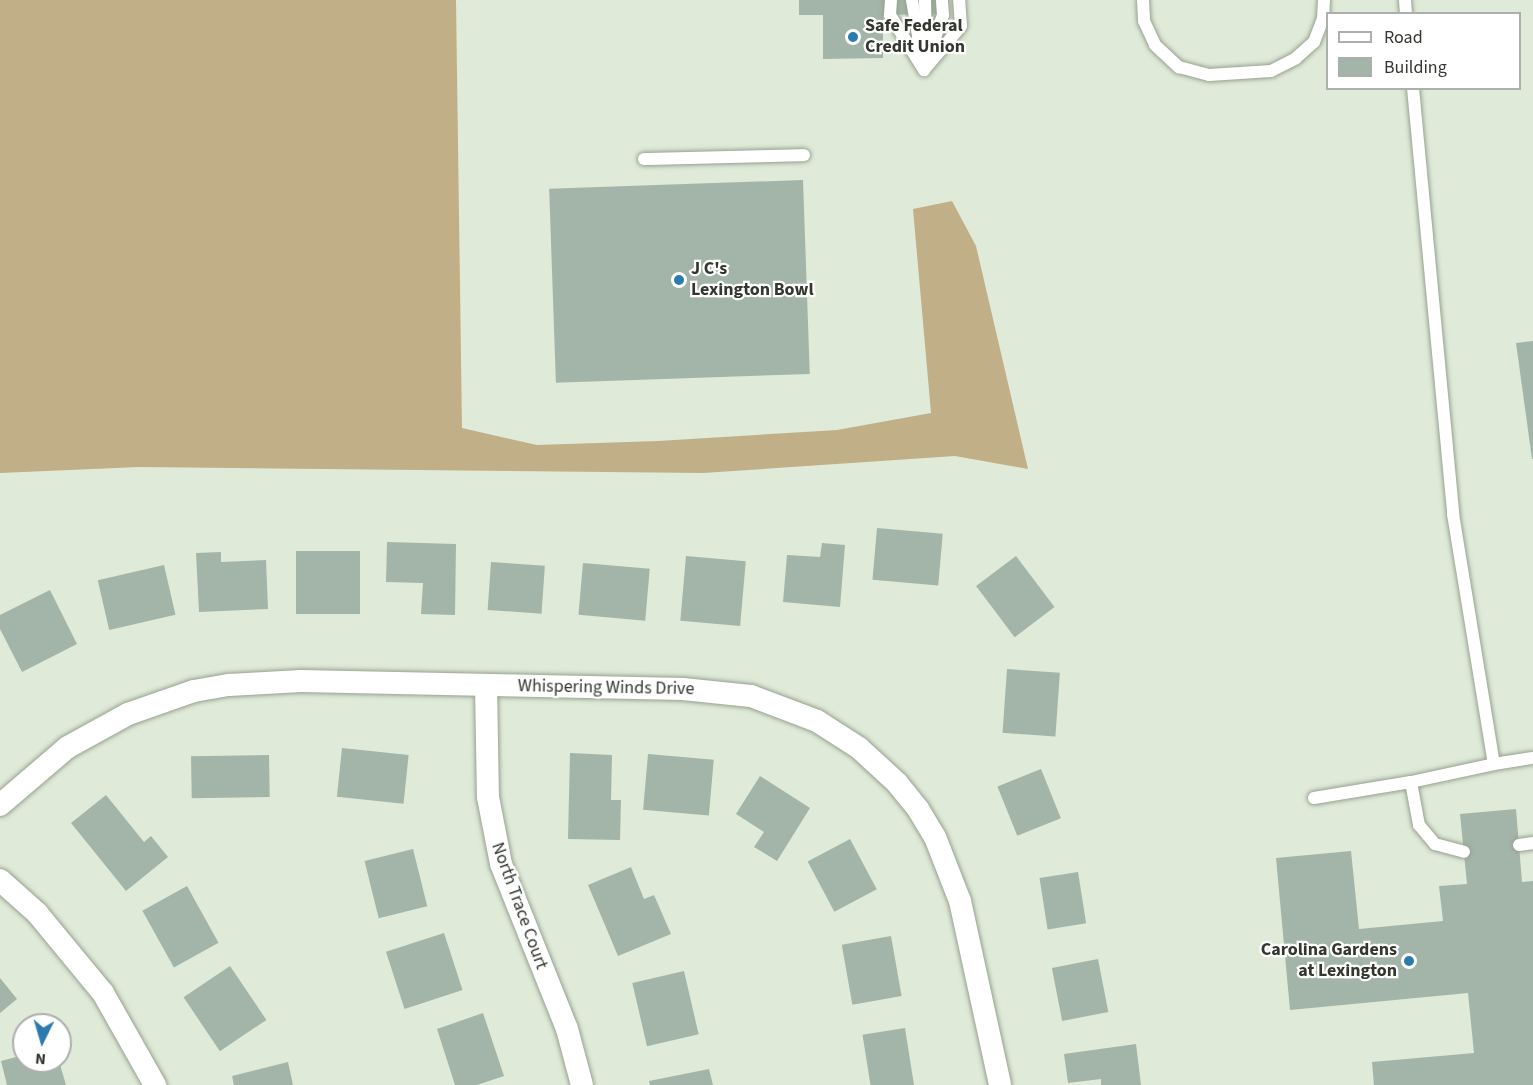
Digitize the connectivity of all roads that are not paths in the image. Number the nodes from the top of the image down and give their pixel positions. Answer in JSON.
{"nodes":[{"id":1,"x":891,"y":0,"type":"edge"},
{"id":2,"x":899,"y":0,"type":"edge"},
{"id":3,"x":912,"y":0,"type":"edge"},
{"id":4,"x":925,"y":0,"type":"edge"},
{"id":5,"x":942,"y":0,"type":"edge"},
{"id":6,"x":959,"y":0,"type":"edge"},
{"id":7,"x":1143,"y":0,"type":"edge"},
{"id":8,"x":1324,"y":0,"type":"edge"},
{"id":9,"x":924,"y":70,"type":"junction"},
{"id":10,"x":1413,"y":90,"type":"edge"},
{"id":11,"x":804,"y":155,"type":"dead end"},
{"id":12,"x":644,"y":159,"type":"dead end"},
{"id":13,"x":486,"y":685,"type":"junction"},
{"id":14,"x":1533,"y":758,"type":"edge"},
{"id":15,"x":1494,"y":764,"type":"junction"},
{"id":16,"x":1411,"y":782,"type":"junction"},
{"id":17,"x":1314,"y":798,"type":"dead end"},
{"id":18,"x":0,"y":805,"type":"edge"},
{"id":19,"x":1533,"y":843,"type":"edge"},
{"id":20,"x":1519,"y":845,"type":"dead end"},
{"id":21,"x":1464,"y":852,"type":"dead end"},
{"id":22,"x":0,"y":880,"type":"edge"},
{"id":23,"x":155,"y":1085,"type":"edge"},
{"id":24,"x":582,"y":1085,"type":"edge"},
{"id":25,"x":1000,"y":1085,"type":"edge"}],
"edges":[{"from":1,"to":9,"type":"lane"},
{"from":2,"to":9,"type":"lane"},
{"from":3,"to":9,"type":"lane"},
{"from":4,"to":9,"type":"lane"},
{"from":5,"to":9,"type":"lane"},
{"from":6,"to":9,"type":"lane"},
{"from":7,"to":8,"type":"lane"},
{"from":10,"to":15,"type":"lane"},
{"from":11,"to":12,"type":"lane"},
{"from":13,"to":18,"type":"street","name":"Whispering Winds Drive"},
{"from":13,"to":24,"type":"street","name":"North Trace Court"},
{"from":13,"to":25,"type":"street","name":"Whispering Winds Drive"},
{"from":14,"to":15,"type":"lane"},
{"from":15,"to":16,"type":"lane"},
{"from":16,"to":17,"type":"lane"},
{"from":16,"to":21,"type":"lane"},
{"from":19,"to":20,"type":"lane"},
{"from":22,"to":23,"type":"street"}]}
